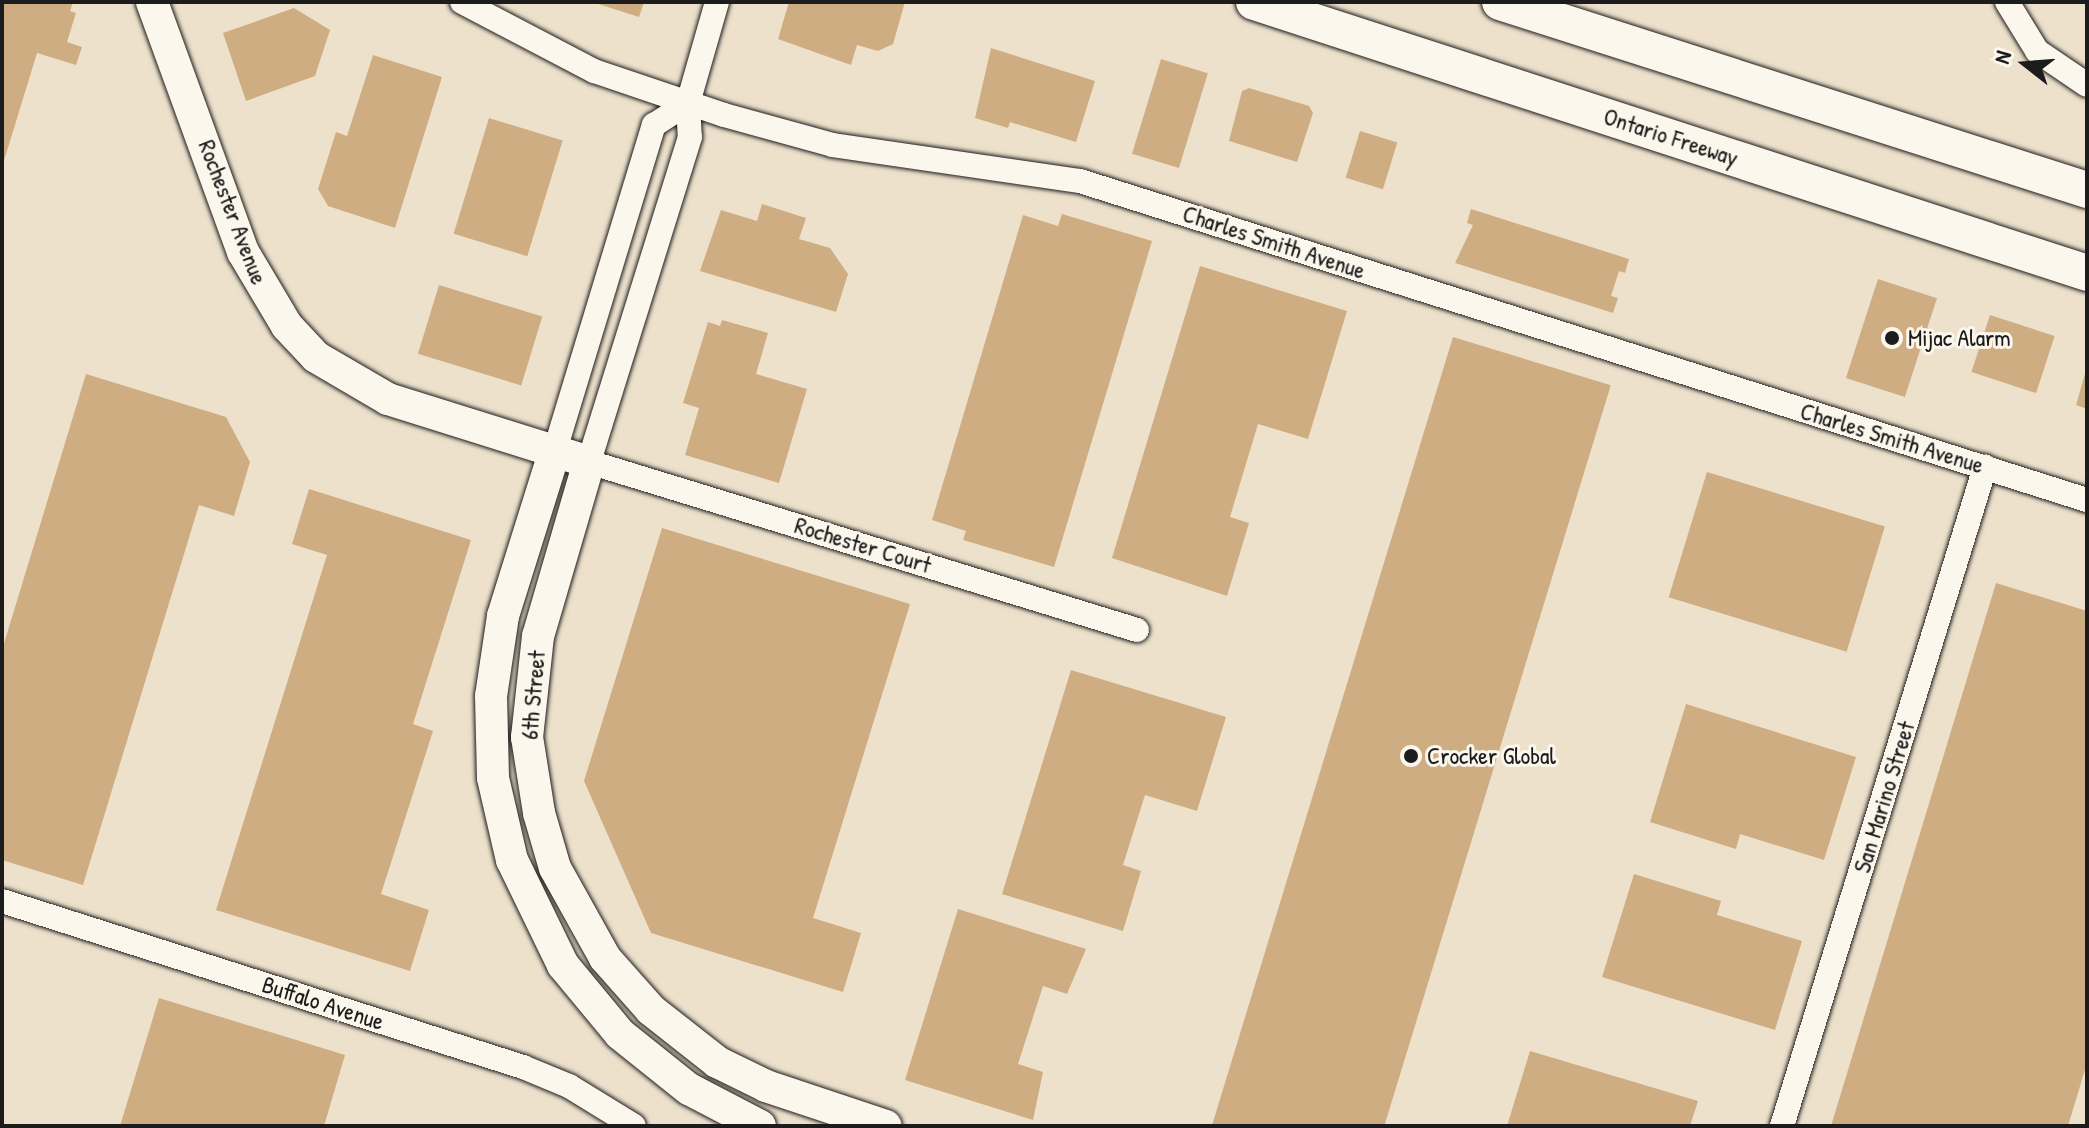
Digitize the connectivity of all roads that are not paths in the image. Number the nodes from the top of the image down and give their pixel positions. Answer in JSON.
{"nodes":[{"id":1,"x":152,"y":2,"type":"edge"},
{"id":2,"x":462,"y":2,"type":"edge"},
{"id":3,"x":717,"y":2,"type":"edge"},
{"id":4,"x":1254,"y":2,"type":"edge"},
{"id":5,"x":1500,"y":2,"type":"edge"},
{"id":6,"x":2007,"y":2,"type":"edge"},
{"id":7,"x":2087,"y":85,"type":"edge"},
{"id":8,"x":688,"y":103,"type":"junction"},
{"id":9,"x":2087,"y":190,"type":"edge"},
{"id":10,"x":2087,"y":273,"type":"edge"},
{"id":11,"x":555,"y":450,"type":"junction"},
{"id":12,"x":589,"y":462,"type":"junction"},
{"id":13,"x":1985,"y":467,"type":"junction"},
{"id":14,"x":2087,"y":500,"type":"edge"},
{"id":15,"x":1137,"y":630,"type":"dead end"},
{"id":16,"x":2,"y":901,"type":"edge"},
{"id":17,"x":634,"y":1126,"type":"edge"},
{"id":18,"x":760,"y":1126,"type":"edge"},
{"id":19,"x":886,"y":1126,"type":"edge"},
{"id":20,"x":1782,"y":1126,"type":"edge"}],
"edges":[{"from":1,"to":11,"type":"main road","name":"Rochester Avenue"},
{"from":2,"to":8,"type":"street","name":"Charles Smith Avenue"},
{"from":3,"to":8,"type":"street","name":"6th Street"},
{"from":4,"to":10,"type":"highway","name":"Ontario Freeway"},
{"from":5,"to":9,"type":"highway"},
{"from":6,"to":7,"type":"street"},
{"from":8,"to":11,"type":"street","name":"6th Street"},
{"from":8,"to":12,"type":"street","name":"6th Street"},
{"from":8,"to":13,"type":"street","name":"Charles Smith Avenue"},
{"from":11,"to":12,"type":"main road","name":"Rochester Avenue"},
{"from":11,"to":18,"type":"main road","name":"6th Street"},
{"from":12,"to":15,"type":"street","name":"Rochester Court"},
{"from":12,"to":19,"type":"main road","name":"6th Street"},
{"from":13,"to":14,"type":"street","name":"Charles Smith Avenue"},
{"from":13,"to":20,"type":"street","name":"San Marino Street"},
{"from":16,"to":17,"type":"street","name":"Buffalo Avenue"}]}
